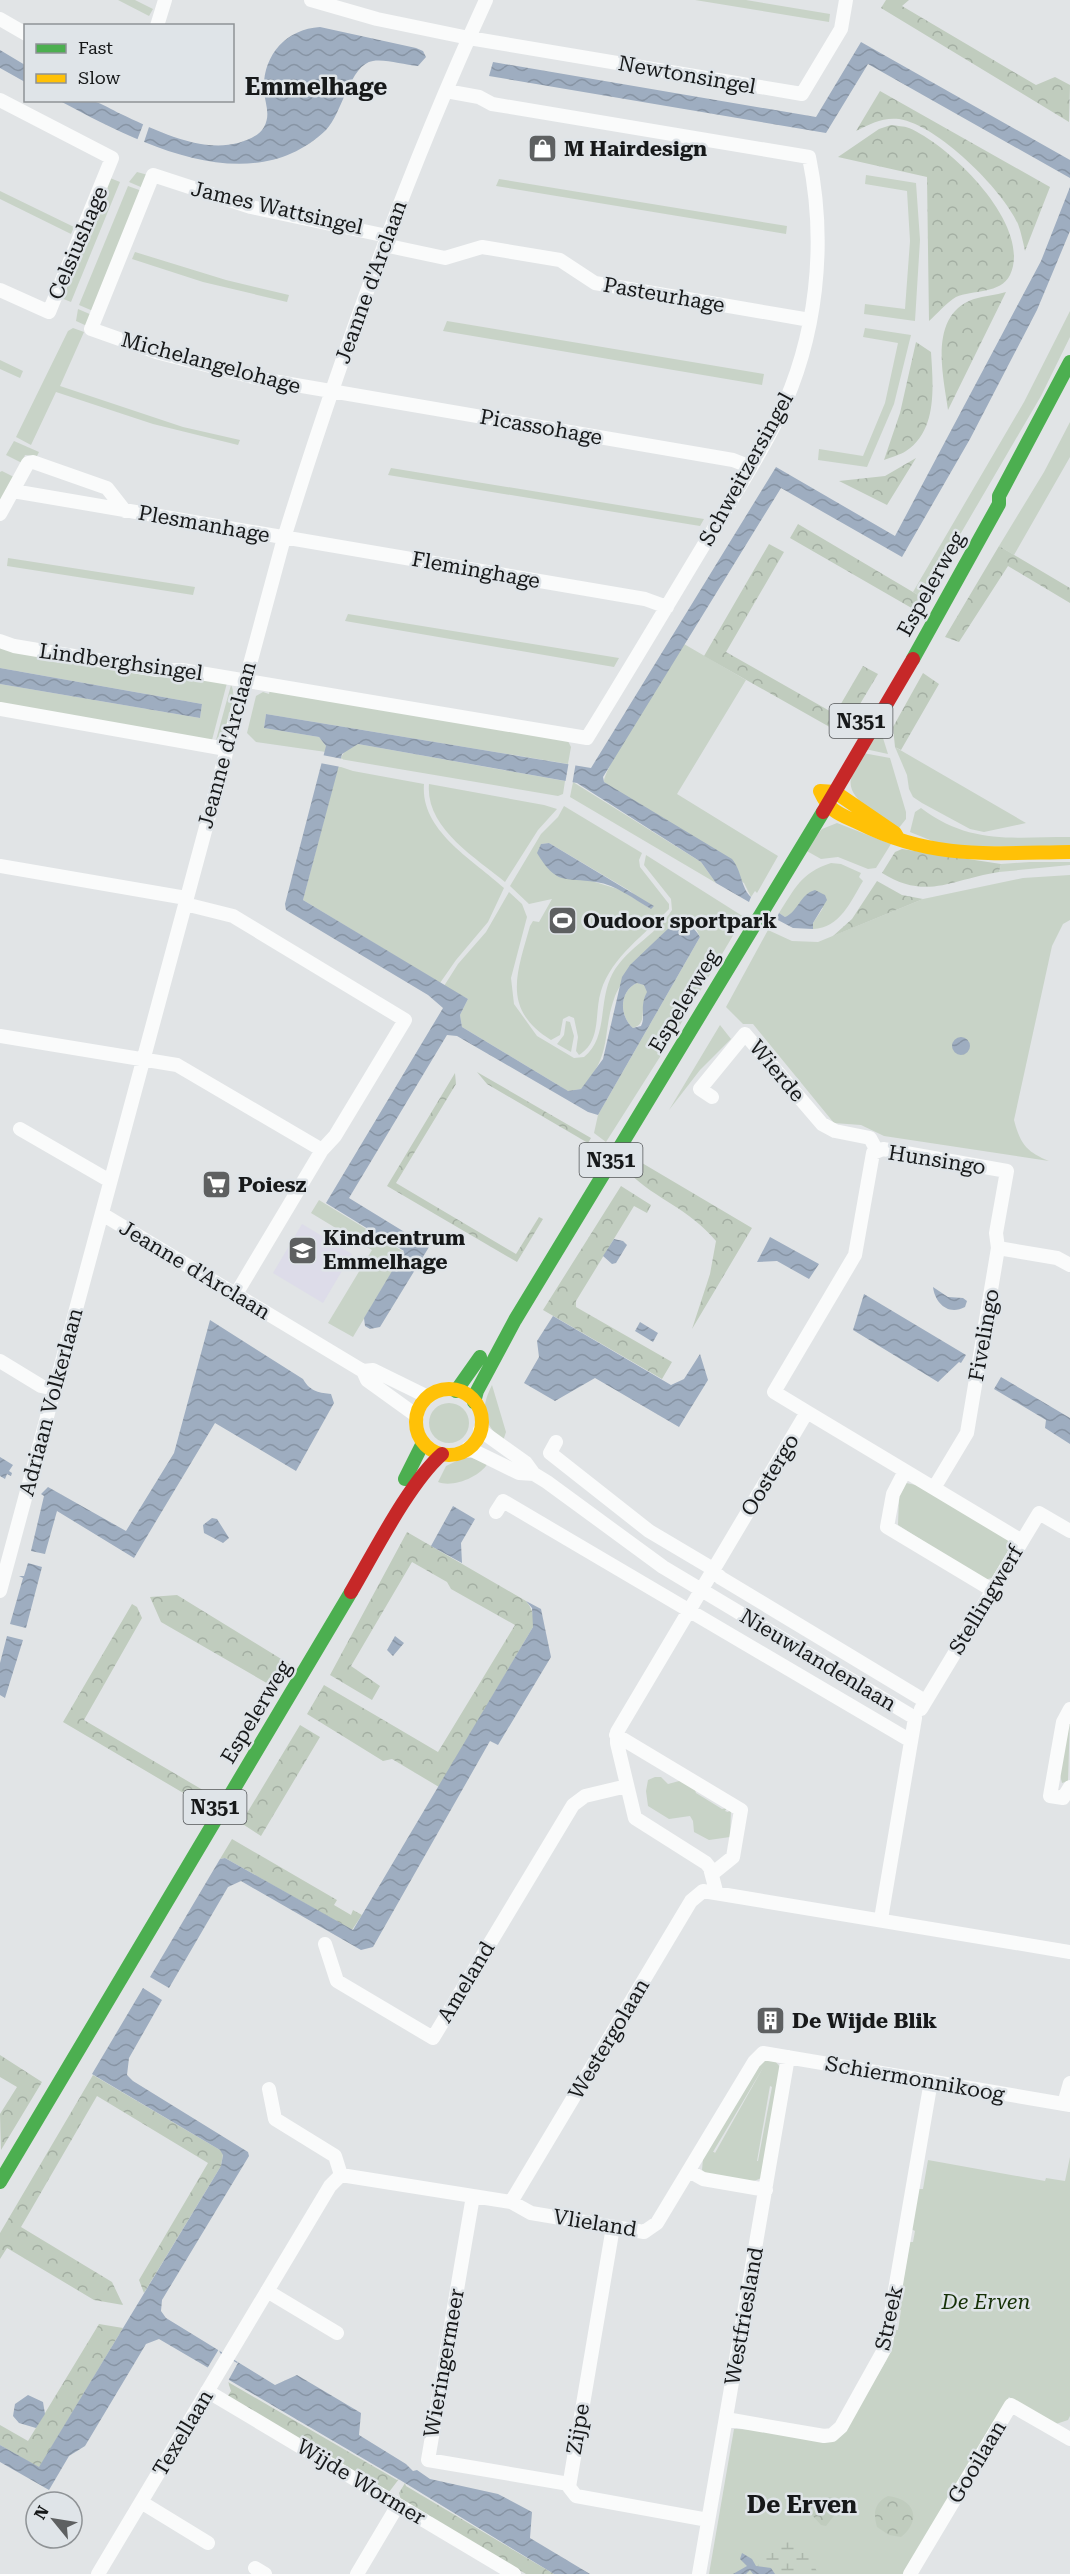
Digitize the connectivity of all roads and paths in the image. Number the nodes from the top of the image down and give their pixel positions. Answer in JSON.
{"nodes":[{"id":1,"x":165,"y":0,"type":"edge"},
{"id":2,"x":311,"y":0,"type":"edge"},
{"id":3,"x":486,"y":0,"type":"edge"},
{"id":4,"x":846,"y":0,"type":"edge"},
{"id":5,"x":0,"y":19,"type":"edge"},
{"id":6,"x":158,"y":24,"type":"edge"},
{"id":7,"x":24,"y":33,"type":"edge"},
{"id":8,"x":469,"y":38,"type":"junction"},
{"id":9,"x":446,"y":91,"type":"junction"},
{"id":10,"x":0,"y":100,"type":"edge"},
{"id":11,"x":386,"y":240,"type":"junction"},
{"id":12,"x":0,"y":290,"type":"edge"},
{"id":13,"x":810,"y":320,"type":"junction"},
{"id":14,"x":91,"y":329,"type":"joint"},
{"id":15,"x":1070,"y":362,"type":"edge"},
{"id":16,"x":331,"y":392,"type":"junction"},
{"id":17,"x":751,"y":467,"type":"junction"},
{"id":18,"x":13,"y":491,"type":"junction"},
{"id":19,"x":999,"y":496,"type":"junction"},
{"id":20,"x":125,"y":511,"type":"junction"},
{"id":21,"x":0,"y":514,"type":"edge"},
{"id":22,"x":284,"y":538,"type":"junction"},
{"id":23,"x":667,"y":607,"type":"junction"},
{"id":24,"x":0,"y":641,"type":"edge"},
{"id":25,"x":244,"y":680,"type":"junction"},
{"id":26,"x":0,"y":709,"type":"edge"},
{"id":27,"x":225,"y":749,"type":"junction"},
{"id":28,"x":820,"y":792,"type":"junction"},
{"id":29,"x":835,"y":792,"type":"junction"},
{"id":30,"x":826,"y":807,"type":"junction"},
{"id":31,"x":898,"y":838,"type":"junction"},
{"id":32,"x":1070,"y":852,"type":"edge"},
{"id":33,"x":0,"y":866,"type":"edge"},
{"id":34,"x":765,"y":897,"type":"junction"},
{"id":35,"x":185,"y":901,"type":"junction"},
{"id":36,"x":752,"y":920,"type":"junction"},
{"id":37,"x":0,"y":1036,"type":"edge"},
{"id":38,"x":142,"y":1060,"type":"junction"},
{"id":39,"x":712,"y":1097,"type":"dead end"},
{"id":40,"x":20,"y":1129,"type":"dead end"},
{"id":41,"x":322,"y":1150,"type":"junction"},
{"id":42,"x":877,"y":1151,"type":"junction"},
{"id":43,"x":110,"y":1181,"type":"junction"},
{"id":44,"x":102,"y":1214,"type":"junction"},
{"id":45,"x":998,"y":1248,"type":"junction"},
{"id":46,"x":1070,"y":1265,"type":"edge"},
{"id":47,"x":236,"y":1294,"type":"junction"},
{"id":48,"x":0,"y":1361,"type":"edge"},
{"id":49,"x":363,"y":1371,"type":"junction"},
{"id":50,"x":55,"y":1389,"type":"junction"},
{"id":51,"x":456,"y":1390,"type":"junction"},
{"id":52,"x":774,"y":1392,"type":"joint"},
{"id":53,"x":428,"y":1397,"type":"junction"},
{"id":54,"x":474,"y":1402,"type":"junction"},
{"id":55,"x":807,"y":1412,"type":"junction"},
{"id":56,"x":417,"y":1416,"type":"junction"},
{"id":57,"x":480,"y":1430,"type":"junction"},
{"id":58,"x":556,"y":1442,"type":"dead end"},
{"id":59,"x":423,"y":1443,"type":"junction"},
{"id":60,"x":468,"y":1448,"type":"junction"},
{"id":61,"x":442,"y":1454,"type":"junction"},
{"id":62,"x":905,"y":1471,"type":"junction"},
{"id":63,"x":534,"y":1474,"type":"junction"},
{"id":64,"x":934,"y":1488,"type":"junction"},
{"id":65,"x":496,"y":1512,"type":"dead end"},
{"id":66,"x":1070,"y":1531,"type":"edge"},
{"id":67,"x":1022,"y":1541,"type":"junction"},
{"id":68,"x":3,"y":1570,"type":"edge"},
{"id":69,"x":713,"y":1571,"type":"junction"},
{"id":70,"x":0,"y":1590,"type":"edge"},
{"id":71,"x":701,"y":1590,"type":"junction"},
{"id":72,"x":992,"y":1590,"type":"junction"},
{"id":73,"x":689,"y":1610,"type":"junction"},
{"id":74,"x":925,"y":1701,"type":"junction"},
{"id":75,"x":1070,"y":1709,"type":"edge"},
{"id":76,"x":915,"y":1718,"type":"junction"},
{"id":77,"x":616,"y":1736,"type":"junction"},
{"id":78,"x":911,"y":1741,"type":"junction"},
{"id":79,"x":627,"y":1786,"type":"junction"},
{"id":80,"x":1070,"y":1787,"type":"edge"},
{"id":81,"x":712,"y":1874,"type":"junction"},
{"id":82,"x":717,"y":1891,"type":"junction"},
{"id":83,"x":881,"y":1919,"type":"junction"},
{"id":84,"x":325,"y":1944,"type":"dead end"},
{"id":85,"x":1070,"y":1952,"type":"edge"},
{"id":86,"x":760,"y":2055,"type":"joint"},
{"id":87,"x":788,"y":2057,"type":"junction"},
{"id":88,"x":931,"y":2081,"type":"junction"},
{"id":89,"x":1070,"y":2083,"type":"edge"},
{"id":90,"x":268,"y":2089,"type":"dead end"},
{"id":91,"x":1067,"y":2105,"type":"edge"},
{"id":92,"x":0,"y":2167,"type":"edge"},
{"id":93,"x":689,"y":2171,"type":"junction"},
{"id":94,"x":341,"y":2175,"type":"junction"},
{"id":95,"x":0,"y":2182,"type":"edge"},
{"id":96,"x":766,"y":2190,"type":"junction"},
{"id":97,"x":473,"y":2196,"type":"junction"},
{"id":98,"x":511,"y":2202,"type":"junction"},
{"id":99,"x":613,"y":2227,"type":"junction"},
{"id":100,"x":267,"y":2291,"type":"junction"},
{"id":101,"x":337,"y":2333,"type":"dead end"},
{"id":102,"x":207,"y":2391,"type":"junction"},
{"id":103,"x":726,"y":2419,"type":"junction"},
{"id":104,"x":1069,"y":2436,"type":"edge"},
{"id":105,"x":569,"y":2484,"type":"junction"},
{"id":106,"x":141,"y":2502,"type":"junction"},
{"id":107,"x":398,"y":2505,"type":"junction"},
{"id":108,"x":708,"y":2520,"type":"junction"},
{"id":109,"x":208,"y":2543,"type":"dead end"},
{"id":110,"x":98,"y":2574,"type":"edge"},
{"id":111,"x":357,"y":2574,"type":"edge"},
{"id":112,"x":514,"y":2574,"type":"edge"},
{"id":113,"x":699,"y":2574,"type":"edge"},
{"id":114,"x":910,"y":2574,"type":"edge"}],
"edges":[{"from":1,"to":6,"type":"street"},
{"from":2,"to":8,"type":"street"},
{"from":3,"to":8,"type":"street","name":"Jeanne d'Arclaan"},
{"from":4,"to":8,"type":"street","name":"Newtonsingel"},
{"from":5,"to":7,"type":"street"},
{"from":8,"to":9,"type":"street","name":"Jeanne d'Arclaan"},
{"from":9,"to":11,"type":"street","name":"Jeanne d'Arclaan"},
{"from":9,"to":13,"type":"street","name":"Schweitzersingel"},
{"from":10,"to":12,"type":"street","name":"Celsiushage"},
{"from":11,"to":13,"type":"street","name":"Pasteurhage"},
{"from":11,"to":14,"type":"street","name":"James Wattsingel"},
{"from":11,"to":16,"type":"street","name":"Jeanne d'Arclaan"},
{"from":13,"to":17,"type":"street","name":"Schweitzersingel"},
{"from":14,"to":16,"type":"street","name":"Michelangelohage"},
{"from":15,"to":19,"type":"main road","name":"Espelerweg","number":"N351"},
{"from":16,"to":17,"type":"street","name":"Picassohage"},
{"from":16,"to":22,"type":"street","name":"Jeanne d'Arclaan"},
{"from":17,"to":23,"type":"street","name":"Schweitzersingel"},
{"from":18,"to":20,"type":"street","name":"Plesmanhage"},
{"from":18,"to":20,"type":"street","name":"Plesmanhage"},
{"from":18,"to":21,"type":"street","name":"Plesmanhage"},
{"from":19,"to":28,"type":"main road","name":"Espelerweg","number":"N351"},
{"from":19,"to":29,"type":"main road","name":"Espelerweg","number":"N351"},
{"from":20,"to":22,"type":"street","name":"Plesmanhage"},
{"from":22,"to":23,"type":"street","name":"Fleminghage"},
{"from":22,"to":25,"type":"street","name":"Jeanne d'Arclaan"},
{"from":23,"to":25,"type":"street","name":"Schweitzersingel"},
{"from":24,"to":25,"type":"street","name":"Lindberghsingel"},
{"from":25,"to":27,"type":"street","name":"Jeanne d'Arclaan"},
{"from":26,"to":27,"type":"street"},
{"from":27,"to":35,"type":"street","name":"Jeanne d'Arclaan"},
{"from":28,"to":29,"type":"main road"},
{"from":28,"to":30,"type":"main road"},
{"from":28,"to":34,"type":"main road","name":"Espelerweg","number":"N351"},
{"from":29,"to":30,"type":"main road","name":"Espelerweg","number":"N351"},
{"from":29,"to":31,"type":"main road"},
{"from":30,"to":31,"type":"main road"},
{"from":30,"to":34,"type":"main road","name":"Espelerweg","number":"N351"},
{"from":31,"to":32,"type":"main road"},
{"from":33,"to":35,"type":"street"},
{"from":34,"to":36,"type":"main road","name":"Espelerweg","number":"N351"},
{"from":35,"to":38,"type":"street","name":"Jeanne d'Arclaan"},
{"from":35,"to":41,"type":"street"},
{"from":36,"to":51,"type":"main road","name":"Espelerweg","number":"N351"},
{"from":36,"to":54,"type":"main road","name":"Espelerweg","number":"N351"},
{"from":37,"to":38,"type":"street"},
{"from":38,"to":41,"type":"street"},
{"from":38,"to":43,"type":"street","name":"Jeanne d'Arclaan"},
{"from":39,"to":42,"type":"street","name":"Wierde"},
{"from":40,"to":43,"type":"street"},
{"from":41,"to":47,"type":"street"},
{"from":42,"to":45,"type":"street","name":"Hunsingo"},
{"from":42,"to":52,"type":"street","name":"Hunsingo"},
{"from":43,"to":44,"type":"street","name":"Jeanne d'Arclaan"},
{"from":44,"to":47,"type":"street","name":"Jeanne d'Arclaan"},
{"from":44,"to":50,"type":"street","name":"Adriaan Volkerlaan"},
{"from":45,"to":46,"type":"street"},
{"from":45,"to":64,"type":"street","name":"Fivelingo"},
{"from":47,"to":49,"type":"street","name":"Jeanne d'Arclaan"},
{"from":48,"to":50,"type":"street"},
{"from":49,"to":53,"type":"street","name":"Jeanne d'Arclaan"},
{"from":49,"to":56,"type":"street","name":"Jeanne d'Arclaan"},
{"from":50,"to":68,"type":"street","name":"Adriaan Volkerlaan"},
{"from":51,"to":53,"type":"main road"},
{"from":51,"to":54,"type":"main road"},
{"from":52,"to":55,"type":"street","name":"Oostergo"},
{"from":53,"to":56,"type":"main road"},
{"from":54,"to":57,"type":"main road"},
{"from":55,"to":62,"type":"street"},
{"from":55,"to":69,"type":"street","name":"Oostergo"},
{"from":56,"to":59,"type":"main road"},
{"from":57,"to":60,"type":"main road"},
{"from":57,"to":63,"type":"street","name":"Nieuwlandenlaan"},
{"from":58,"to":69,"type":"street","name":"Nieuwlandenlaan"},
{"from":59,"to":61,"type":"main road"},
{"from":59,"to":92,"type":"main road","name":"Espelerweg","number":"N351"},
{"from":60,"to":61,"type":"main road"},
{"from":60,"to":63,"type":"street","name":"Nieuwlandenlaan"},
{"from":61,"to":95,"type":"main road","name":"Espelerweg","number":"N351"},
{"from":62,"to":64,"type":"street"},
{"from":62,"to":72,"type":"street"},
{"from":63,"to":71,"type":"street","name":"Nieuwlandenlaan"},
{"from":64,"to":67,"type":"street"},
{"from":65,"to":73,"type":"street","name":"Nieuwlandenlaan"},
{"from":66,"to":67,"type":"street","name":"Stellingwerf"},
{"from":67,"to":72,"type":"street","name":"Stellingwerf"},
{"from":68,"to":70,"type":"street","name":"Adriaan Volkerlaan"},
{"from":69,"to":71,"type":"street"},
{"from":69,"to":74,"type":"street","name":"Nieuwlandenlaan"},
{"from":71,"to":73,"type":"street"},
{"from":71,"to":76,"type":"street","name":"Nieuwlandenlaan"},
{"from":72,"to":74,"type":"street","name":"Stellingwerf"},
{"from":73,"to":77,"type":"street"},
{"from":73,"to":78,"type":"street","name":"Nieuwlandenlaan"},
{"from":74,"to":76,"type":"street","name":"Stellingwerf"},
{"from":75,"to":80,"type":"street"},
{"from":76,"to":78,"type":"street","name":"Nieuwlandenlaan"},
{"from":77,"to":79,"type":"street"},
{"from":77,"to":81,"type":"street"},
{"from":78,"to":83,"type":"street","name":"Nieuwlandenlaan"},
{"from":79,"to":81,"type":"street"},
{"from":79,"to":84,"type":"street","name":"Ameland"},
{"from":81,"to":82,"type":"street"},
{"from":82,"to":83,"type":"street"},
{"from":82,"to":98,"type":"street","name":"Westergolaan"},
{"from":83,"to":85,"type":"street"},
{"from":86,"to":87,"type":"street","name":"Schiermonnikoog"},
{"from":86,"to":93,"type":"street","name":"Vlieland"},
{"from":87,"to":88,"type":"street","name":"Schiermonnikoog"},
{"from":87,"to":96,"type":"street","name":"Westfriesland"},
{"from":88,"to":91,"type":"street","name":"Schiermonnikoog"},
{"from":88,"to":103,"type":"street","name":"Streek"},
{"from":89,"to":91,"type":"street"},
{"from":90,"to":94,"type":"street"},
{"from":93,"to":96,"type":"street"},
{"from":93,"to":99,"type":"street","name":"Vlieland"},
{"from":94,"to":97,"type":"street"},
{"from":94,"to":100,"type":"street","name":"Texellaan"},
{"from":96,"to":103,"type":"street","name":"Westfriesland"},
{"from":97,"to":98,"type":"street","name":"Vlieland"},
{"from":97,"to":105,"type":"street","name":"Wieringermeer"},
{"from":98,"to":99,"type":"street","name":"Vlieland"},
{"from":99,"to":105,"type":"street","name":"Zijpe"},
{"from":100,"to":101,"type":"street"},
{"from":100,"to":102,"type":"street","name":"Texellaan"},
{"from":102,"to":106,"type":"street","name":"Texellaan"},
{"from":102,"to":107,"type":"street","name":"Wijde Wormer"},
{"from":103,"to":108,"type":"street","name":"Westfriesland"},
{"from":104,"to":114,"type":"street","name":"Gooilaan"},
{"from":105,"to":108,"type":"street","name":"Zijpe"},
{"from":106,"to":109,"type":"street"},
{"from":106,"to":110,"type":"street","name":"Texellaan"},
{"from":107,"to":111,"type":"street"},
{"from":107,"to":112,"type":"street","name":"Wijde Wormer"},
{"from":108,"to":113,"type":"street","name":"Westfriesland"}]}
